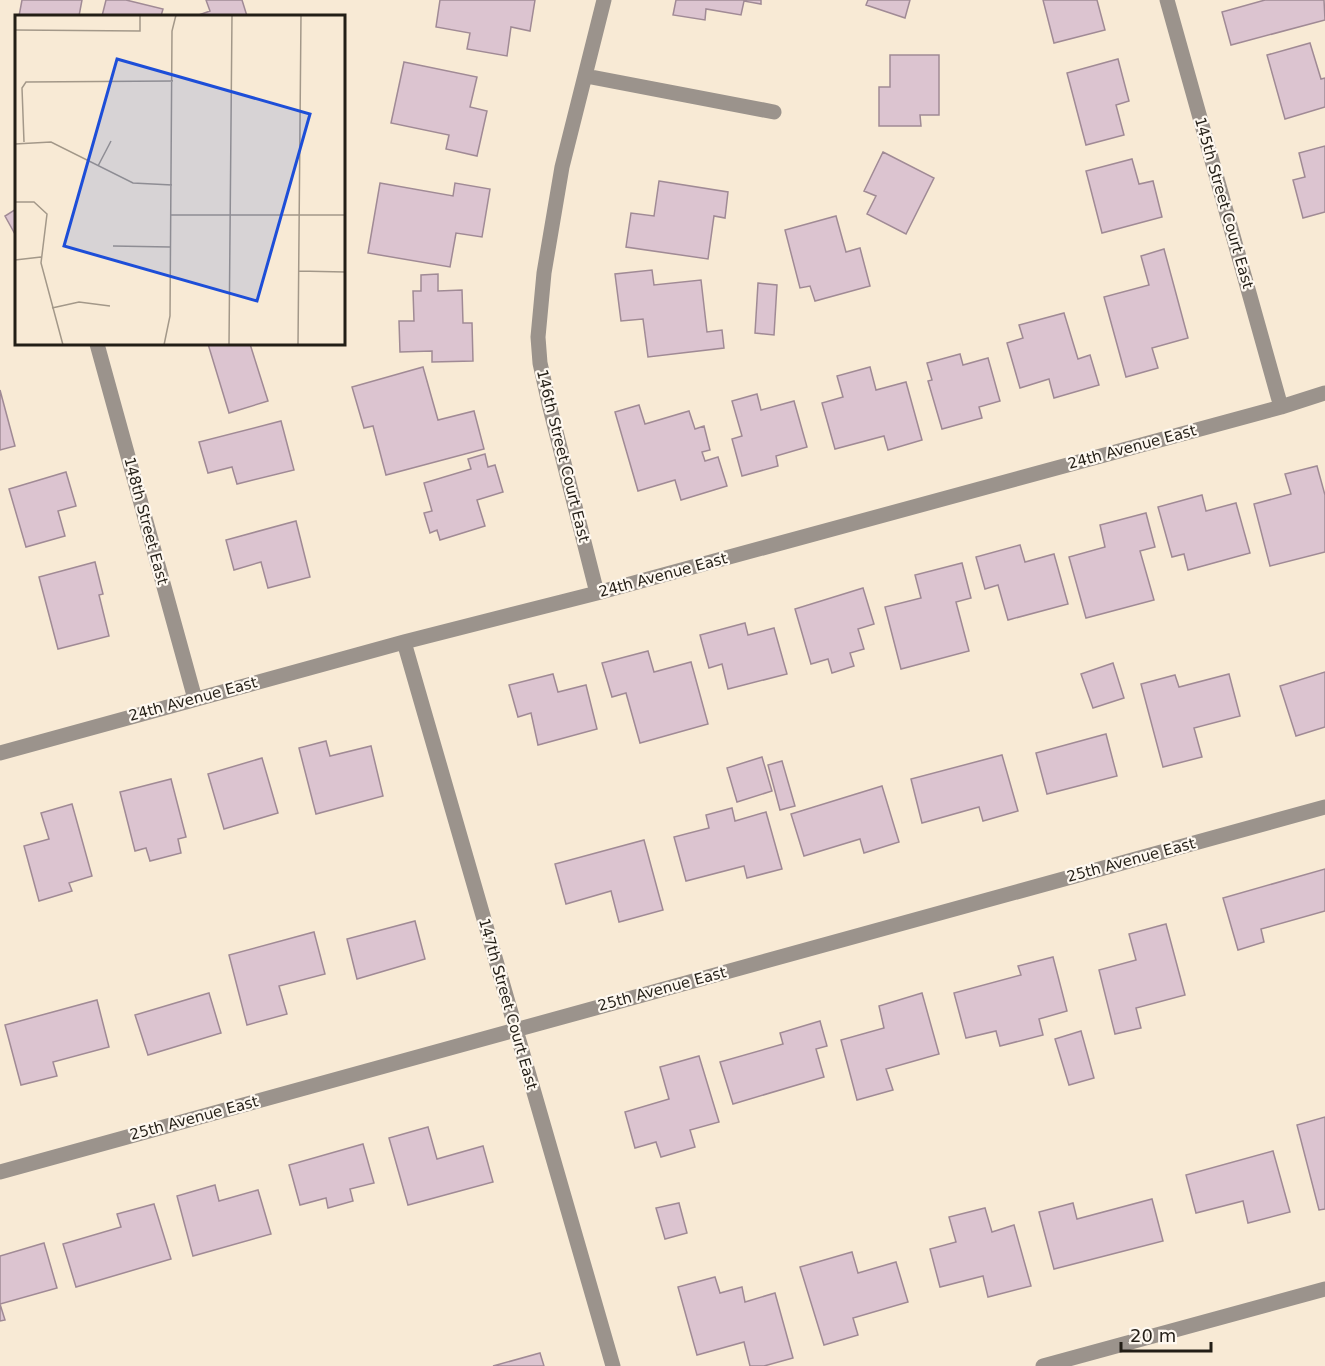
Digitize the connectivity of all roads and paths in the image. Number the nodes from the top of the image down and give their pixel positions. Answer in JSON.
{"nodes":[{"id":1,"x":604,"y":0,"type":"edge"},
{"id":2,"x":1167,"y":0,"type":"edge"},
{"id":3,"x":586,"y":75,"type":"junction"},
{"id":4,"x":774,"y":112,"type":"dead end"},
{"id":5,"x":97,"y":345,"type":"edge"},
{"id":6,"x":1325,"y":393,"type":"edge"},
{"id":7,"x":1281,"y":407,"type":"junction"},
{"id":8,"x":597,"y":593,"type":"junction"},
{"id":9,"x":404,"y":642,"type":"junction"},
{"id":10,"x":195,"y":699,"type":"junction"},
{"id":11,"x":0,"y":753,"type":"edge"},
{"id":12,"x":1325,"y":807,"type":"edge"},
{"id":13,"x":515,"y":1029,"type":"junction"},
{"id":14,"x":0,"y":1172,"type":"edge"},
{"id":15,"x":1325,"y":1289,"type":"edge"},
{"id":16,"x":613,"y":1366,"type":"edge"},
{"id":17,"x":1043,"y":1366,"type":"edge"}],
"edges":[{"from":1,"to":3,"type":"street","name":"146th Street Court East"},
{"from":2,"to":7,"type":"street","name":"145th Street Court East"},
{"from":3,"to":4,"type":"street"},
{"from":3,"to":8,"type":"street","name":"146th Street Court East"},
{"from":5,"to":10,"type":"street","name":"148th Street East"},
{"from":6,"to":7,"type":"street","name":"24th Avenue East"},
{"from":7,"to":8,"type":"street","name":"24th Avenue East"},
{"from":8,"to":9,"type":"street","name":"24th Avenue East"},
{"from":9,"to":10,"type":"street","name":"24th Avenue East"},
{"from":9,"to":13,"type":"street","name":"147th Street Court East"},
{"from":10,"to":11,"type":"street","name":"24th Avenue East"},
{"from":12,"to":13,"type":"street","name":"25th Avenue East"},
{"from":13,"to":14,"type":"street","name":"25th Avenue East"},
{"from":13,"to":16,"type":"street","name":"147th Street Court East"},
{"from":15,"to":17,"type":"street"}]}
